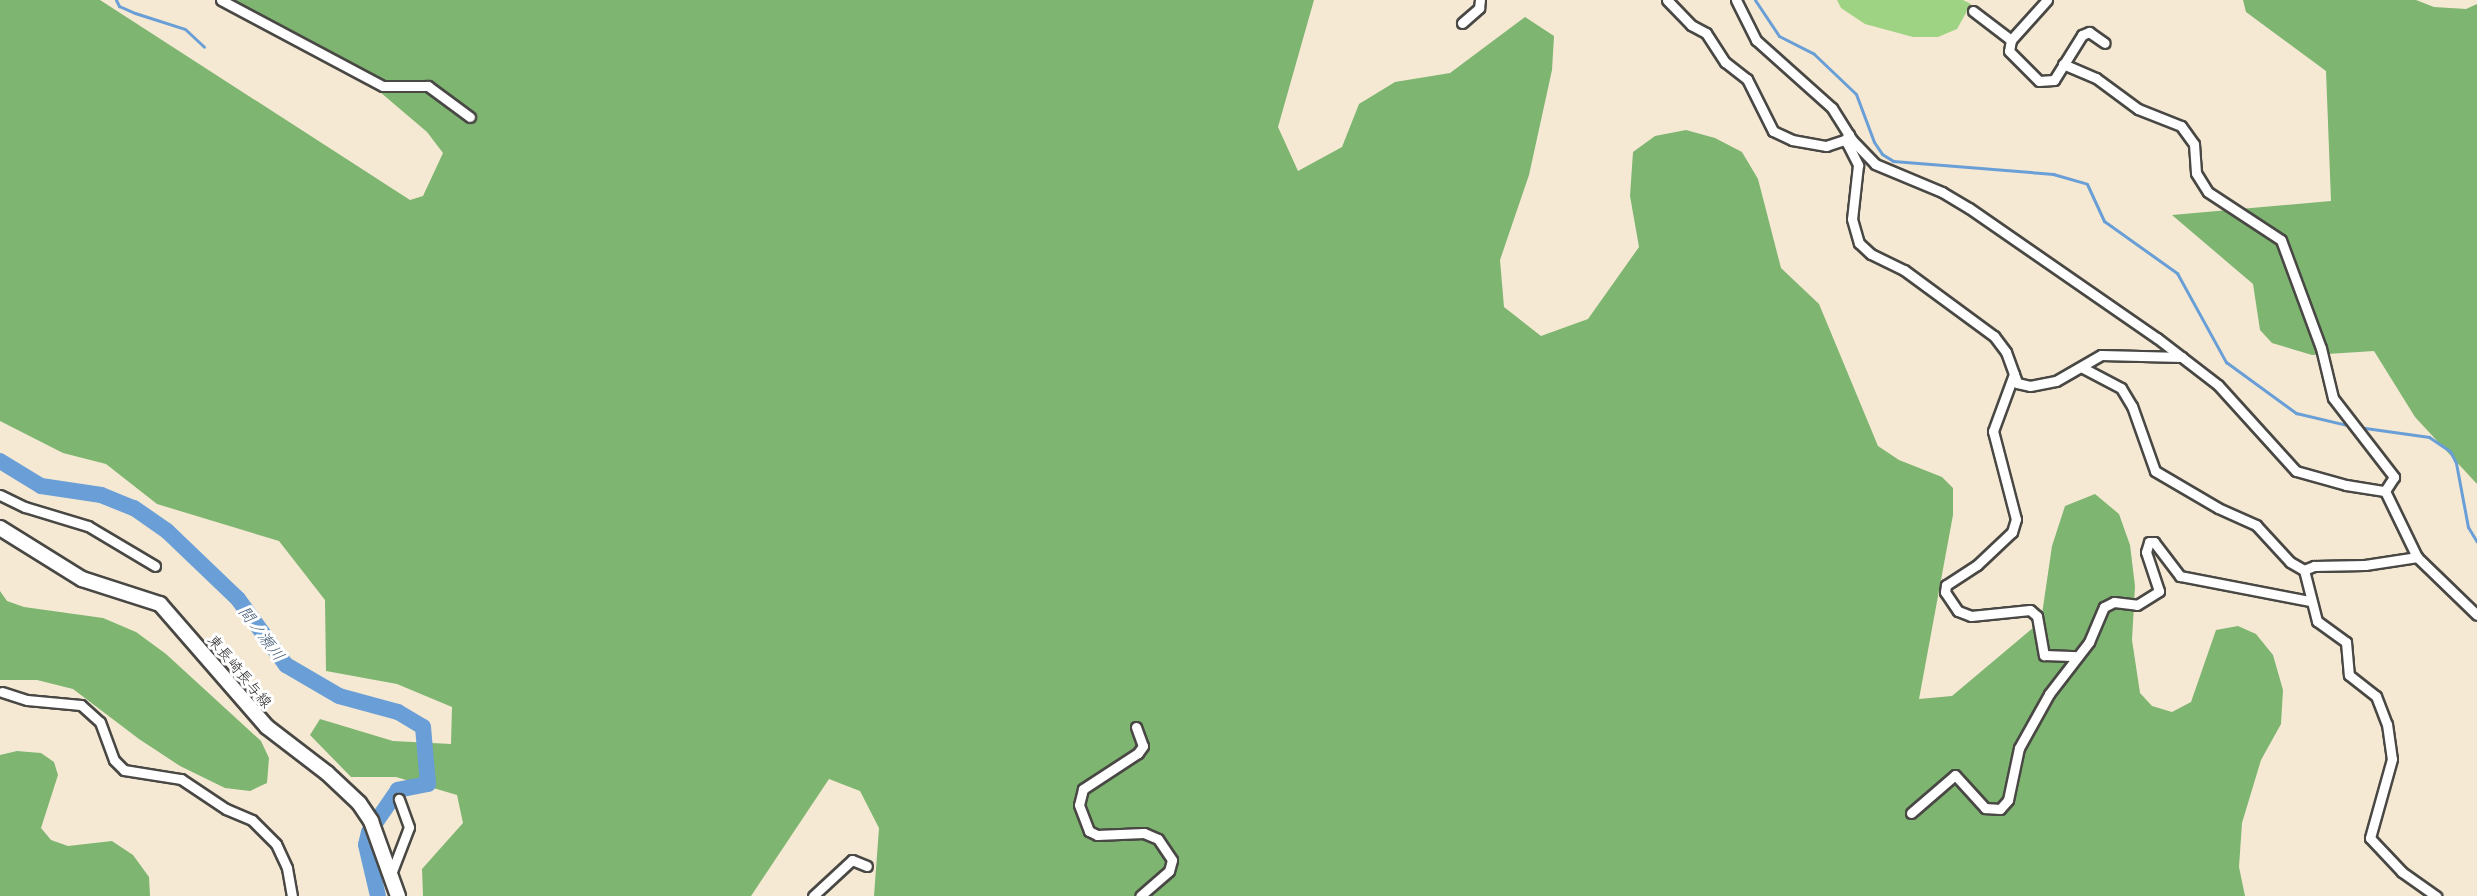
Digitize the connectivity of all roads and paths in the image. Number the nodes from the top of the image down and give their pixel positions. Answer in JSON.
{"nodes":[{"id":1,"x":222,"y":0,"type":"edge"},
{"id":2,"x":1480,"y":0,"type":"edge"},
{"id":3,"x":1667,"y":0,"type":"edge"},
{"id":4,"x":1736,"y":0,"type":"edge"},
{"id":5,"x":2047,"y":0,"type":"edge"},
{"id":6,"x":1973,"y":11,"type":"dead end"},
{"id":7,"x":1462,"y":23,"type":"dead end"},
{"id":8,"x":2011,"y":40,"type":"junction"},
{"id":9,"x":2105,"y":43,"type":"dead end"},
{"id":10,"x":2063,"y":64,"type":"junction"},
{"id":11,"x":471,"y":117,"type":"dead end"},
{"id":12,"x":1851,"y":137,"type":"junction"},
{"id":13,"x":2182,"y":357,"type":"junction"},
{"id":14,"x":2083,"y":369,"type":"junction"},
{"id":15,"x":2014,"y":374,"type":"junction"},
{"id":16,"x":2385,"y":491,"type":"junction"},
{"id":17,"x":0,"y":495,"type":"edge"},
{"id":18,"x":0,"y":528,"type":"edge"},
{"id":19,"x":2417,"y":557,"type":"junction"},
{"id":20,"x":155,"y":566,"type":"dead end"},
{"id":21,"x":2304,"y":570,"type":"junction"},
{"id":22,"x":2310,"y":601,"type":"junction"},
{"id":23,"x":2477,"y":615,"type":"edge"},
{"id":24,"x":2079,"y":656,"type":"junction"},
{"id":25,"x":2,"y":692,"type":"dead end"},
{"id":26,"x":1136,"y":727,"type":"dead end"},
{"id":27,"x":399,"y":800,"type":"dead end"},
{"id":28,"x":1911,"y":813,"type":"dead end"},
{"id":29,"x":867,"y":866,"type":"dead end"},
{"id":30,"x":391,"y":874,"type":"junction"},
{"id":31,"x":292,"y":896,"type":"edge"},
{"id":32,"x":398,"y":896,"type":"edge"},
{"id":33,"x":813,"y":896,"type":"edge"},
{"id":34,"x":1140,"y":896,"type":"edge"},
{"id":35,"x":2436,"y":896,"type":"edge"}],
"edges":[{"from":1,"to":11,"type":"street"},
{"from":2,"to":7,"type":"street"},
{"from":3,"to":12,"type":"street"},
{"from":4,"to":12,"type":"street"},
{"from":5,"to":8,"type":"street"},
{"from":6,"to":8,"type":"street"},
{"from":8,"to":10,"type":"street"},
{"from":9,"to":10,"type":"street"},
{"from":10,"to":16,"type":"street"},
{"from":12,"to":13,"type":"street"},
{"from":12,"to":15,"type":"street"},
{"from":13,"to":14,"type":"street"},
{"from":13,"to":16,"type":"street"},
{"from":14,"to":15,"type":"street"},
{"from":14,"to":21,"type":"street"},
{"from":15,"to":24,"type":"street"},
{"from":16,"to":19,"type":"street"},
{"from":17,"to":20,"type":"street"},
{"from":18,"to":30,"type":"main road","name":"東長崎長与線"},
{"from":19,"to":21,"type":"street"},
{"from":19,"to":23,"type":"street"},
{"from":21,"to":22,"type":"street"},
{"from":22,"to":24,"type":"street"},
{"from":22,"to":35,"type":"street"},
{"from":24,"to":28,"type":"street"},
{"from":25,"to":31,"type":"street"},
{"from":26,"to":34,"type":"street"},
{"from":27,"to":30,"type":"street"},
{"from":29,"to":33,"type":"street"},
{"from":30,"to":32,"type":"main road","name":"東長崎長与線"}]}
